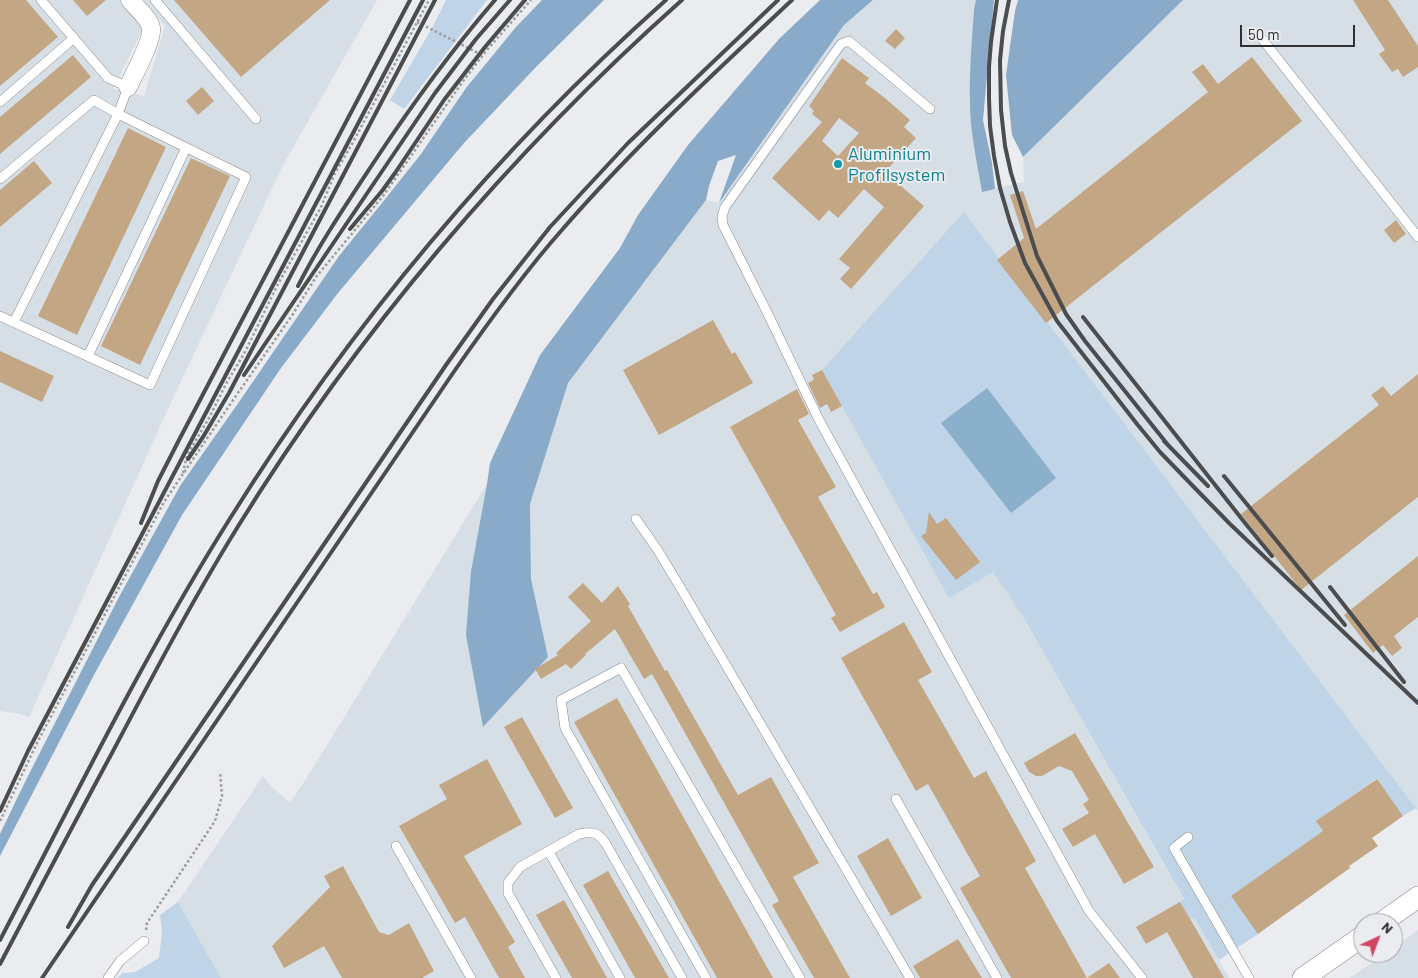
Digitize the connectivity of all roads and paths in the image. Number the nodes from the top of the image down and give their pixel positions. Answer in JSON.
{"nodes":[{"id":1,"x":41,"y":0,"type":"edge"},
{"id":2,"x":130,"y":0,"type":"edge"},
{"id":3,"x":155,"y":0,"type":"edge"},
{"id":4,"x":429,"y":0,"type":"edge"},
{"id":5,"x":531,"y":0,"type":"edge"},
{"id":6,"x":417,"y":22,"type":"junction"},
{"id":7,"x":74,"y":38,"type":"junction"},
{"id":8,"x":1263,"y":40,"type":"dead end"},
{"id":9,"x":482,"y":55,"type":"junction"},
{"id":10,"x":128,"y":86,"type":"junction"},
{"id":11,"x":0,"y":102,"type":"edge"},
{"id":12,"x":930,"y":109,"type":"dead end"},
{"id":13,"x":118,"y":114,"type":"junction"},
{"id":14,"x":256,"y":119,"type":"dead end"},
{"id":15,"x":186,"y":148,"type":"junction"},
{"id":16,"x":0,"y":179,"type":"edge"},
{"id":17,"x":1418,"y":237,"type":"edge"},
{"id":18,"x":0,"y":316,"type":"edge"},
{"id":19,"x":14,"y":322,"type":"junction"},
{"id":20,"x":88,"y":356,"type":"junction"},
{"id":21,"x":183,"y":474,"type":"junction"},
{"id":22,"x":636,"y":519,"type":"dead end"},
{"id":23,"x":220,"y":772,"type":"dead end"},
{"id":24,"x":896,"y":799,"type":"dead end"},
{"id":25,"x":0,"y":821,"type":"edge"},
{"id":26,"x":1188,"y":837,"type":"dead end"},
{"id":27,"x":396,"y":846,"type":"dead end"},
{"id":28,"x":549,"y":852,"type":"junction"},
{"id":29,"x":1418,"y":897,"type":"edge"},
{"id":30,"x":1395,"y":913,"type":"edge"},
{"id":31,"x":144,"y":942,"type":"joint"},
{"id":32,"x":1353,"y":943,"type":"edge"},
{"id":33,"x":108,"y":978,"type":"edge"},
{"id":34,"x":471,"y":978,"type":"edge"},
{"id":35,"x":556,"y":978,"type":"edge"},
{"id":36,"x":620,"y":978,"type":"edge"},
{"id":37,"x":682,"y":978,"type":"edge"},
{"id":38,"x":706,"y":978,"type":"edge"},
{"id":39,"x":800,"y":978,"type":"edge"},
{"id":40,"x":910,"y":978,"type":"edge"},
{"id":41,"x":997,"y":978,"type":"edge"},
{"id":42,"x":1142,"y":978,"type":"edge"},
{"id":43,"x":1249,"y":978,"type":"edge"},
{"id":44,"x":1303,"y":978,"type":"edge"}],
"edges":[{"from":1,"to":7,"type":"lane"},
{"from":2,"to":10,"type":"street"},
{"from":3,"to":14,"type":"lane"},
{"from":4,"to":6,"type":"path"},
{"from":5,"to":9,"type":"path"},
{"from":6,"to":9,"type":"path"},
{"from":6,"to":21,"type":"path"},
{"from":7,"to":10,"type":"lane"},
{"from":7,"to":11,"type":"lane"},
{"from":8,"to":17,"type":"lane"},
{"from":9,"to":21,"type":"path"},
{"from":10,"to":13,"type":"lane"},
{"from":12,"to":42,"type":"lane"},
{"from":13,"to":15,"type":"lane"},
{"from":13,"to":16,"type":"lane"},
{"from":13,"to":19,"type":"lane"},
{"from":15,"to":20,"type":"lane"},
{"from":15,"to":20,"type":"lane"},
{"from":18,"to":19,"type":"lane"},
{"from":19,"to":20,"type":"lane"},
{"from":21,"to":25,"type":"path"},
{"from":22,"to":40,"type":"lane"},
{"from":23,"to":31,"type":"path"},
{"from":24,"to":41,"type":"lane"},
{"from":26,"to":43,"type":"lane"},
{"from":27,"to":34,"type":"lane"},
{"from":28,"to":35,"type":"lane"},
{"from":28,"to":36,"type":"lane"},
{"from":28,"to":37,"type":"lane"},
{"from":29,"to":30,"type":"street"},
{"from":31,"to":33,"type":"lane"},
{"from":32,"to":44,"type":"street"},
{"from":38,"to":39,"type":"lane"}]}
